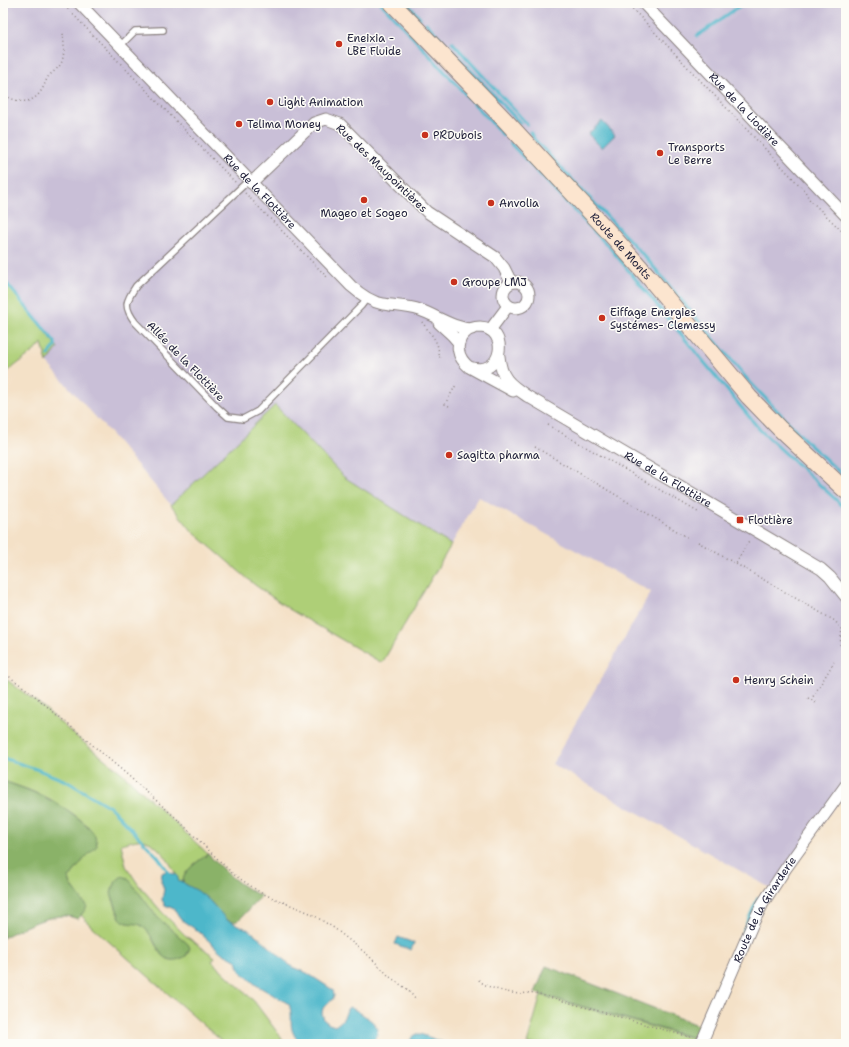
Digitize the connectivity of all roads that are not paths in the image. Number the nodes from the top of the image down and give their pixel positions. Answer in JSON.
{"nodes":[{"id":1,"x":79,"y":3,"type":"edge"},
{"id":2,"x":392,"y":3,"type":"edge"},
{"id":3,"x":644,"y":3,"type":"edge"},
{"id":4,"x":163,"y":30,"type":"dead end"},
{"id":5,"x":120,"y":46,"type":"junction"},
{"id":6,"x":250,"y":182,"type":"junction"},
{"id":7,"x":846,"y":216,"type":"edge"},
{"id":8,"x":511,"y":282,"type":"junction"},
{"id":9,"x":366,"y":298,"type":"junction"},
{"id":10,"x":508,"y":306,"type":"junction"},
{"id":11,"x":418,"y":310,"type":"junction"},
{"id":12,"x":472,"y":329,"type":"junction"},
{"id":13,"x":490,"y":330,"type":"junction"},
{"id":14,"x":459,"y":343,"type":"junction"},
{"id":15,"x":499,"y":356,"type":"junction"},
{"id":16,"x":469,"y":367,"type":"junction"},
{"id":17,"x":527,"y":396,"type":"junction"},
{"id":18,"x":846,"y":491,"type":"edge"},
{"id":19,"x":846,"y":597,"type":"edge"},
{"id":20,"x":846,"y":785,"type":"edge"},
{"id":21,"x":702,"y":1041,"type":"edge"}],
"edges":[{"from":1,"to":5,"type":"street","name":"Rue de la Flottière"},
{"from":2,"to":18,"type":"main road","name":"Route de Monts"},
{"from":3,"to":7,"type":"street","name":"Rue de la Liodière"},
{"from":4,"to":5,"type":"lane"},
{"from":5,"to":6,"type":"street","name":"Rue de la Flottière"},
{"from":6,"to":8,"type":"street","name":"Rue des Maupointières"},
{"from":6,"to":9,"type":"street","name":"Rue de la Flottière"},
{"from":6,"to":9,"type":"lane","name":"Allée de la Flottière"},
{"from":8,"to":10,"type":"street"},
{"from":8,"to":10,"type":"street"},
{"from":9,"to":11,"type":"street","name":"Rue de la Flottière"},
{"from":10,"to":13,"type":"street"},
{"from":11,"to":12,"type":"street","name":"Rue de la Flottière"},
{"from":11,"to":14,"type":"street"},
{"from":12,"to":13,"type":"street"},
{"from":12,"to":14,"type":"street"},
{"from":13,"to":15,"type":"street"},
{"from":14,"to":16,"type":"street"},
{"from":15,"to":16,"type":"street"},
{"from":15,"to":17,"type":"street","name":"Rue de la Flottière"},
{"from":16,"to":17,"type":"street"},
{"from":17,"to":19,"type":"street","name":"Rue de la Flottière"},
{"from":20,"to":21,"type":"street","name":"Route de la Girarderie"}]}
